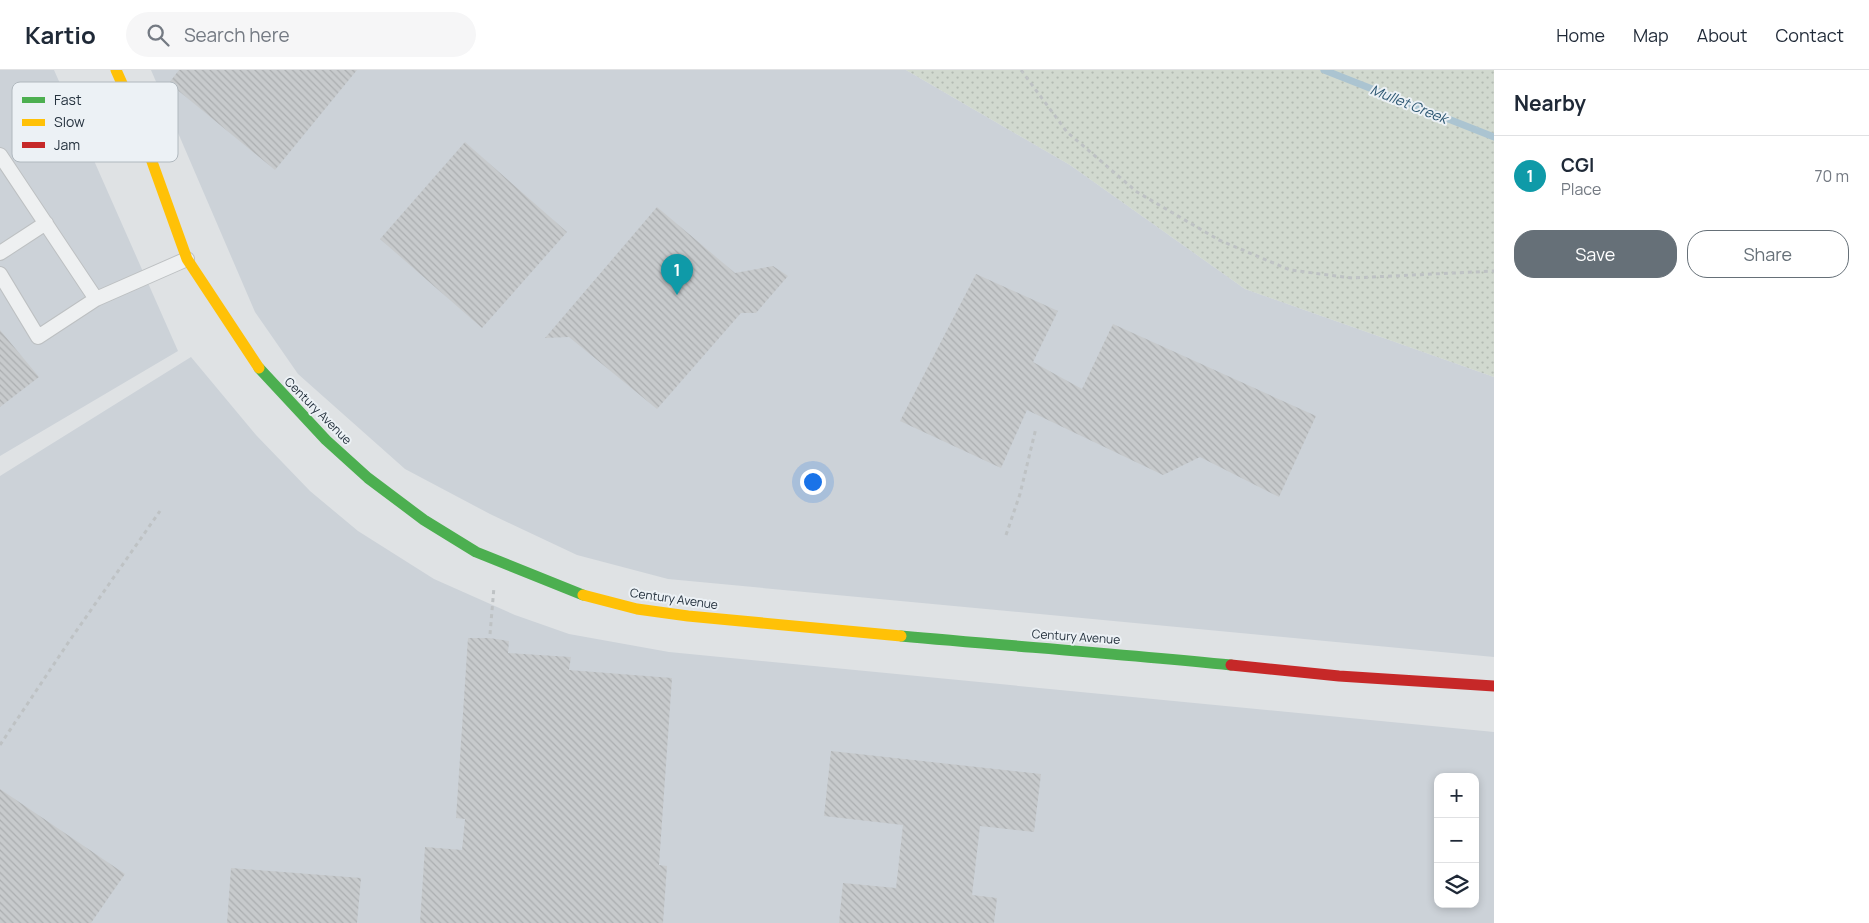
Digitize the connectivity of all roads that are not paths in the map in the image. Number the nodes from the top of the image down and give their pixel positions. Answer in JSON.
{"nodes":[{"id":1,"x":116,"y":70,"type":"edge"},
{"id":2,"x":121,"y":82,"type":"edge"},
{"id":3,"x":0,"y":155,"type":"edge"},
{"id":4,"x":152,"y":162,"type":"edge"},
{"id":5,"x":46,"y":223,"type":"junction"},
{"id":6,"x":0,"y":252,"type":"edge"},
{"id":7,"x":187,"y":259,"type":"junction"},
{"id":8,"x":0,"y":274,"type":"edge"},
{"id":9,"x":96,"y":299,"type":"junction"},
{"id":10,"x":1494,"y":686,"type":"edge"}],
"edges":[{"from":1,"to":2,"type":"street","name":"Century Avenue"},
{"from":3,"to":5,"type":"lane"},
{"from":4,"to":7,"type":"street","name":"Century Avenue"},
{"from":5,"to":6,"type":"lane"},
{"from":5,"to":9,"type":"lane"},
{"from":7,"to":9,"type":"lane"},
{"from":7,"to":10,"type":"street","name":"Century Avenue"},
{"from":8,"to":9,"type":"lane"}]}
